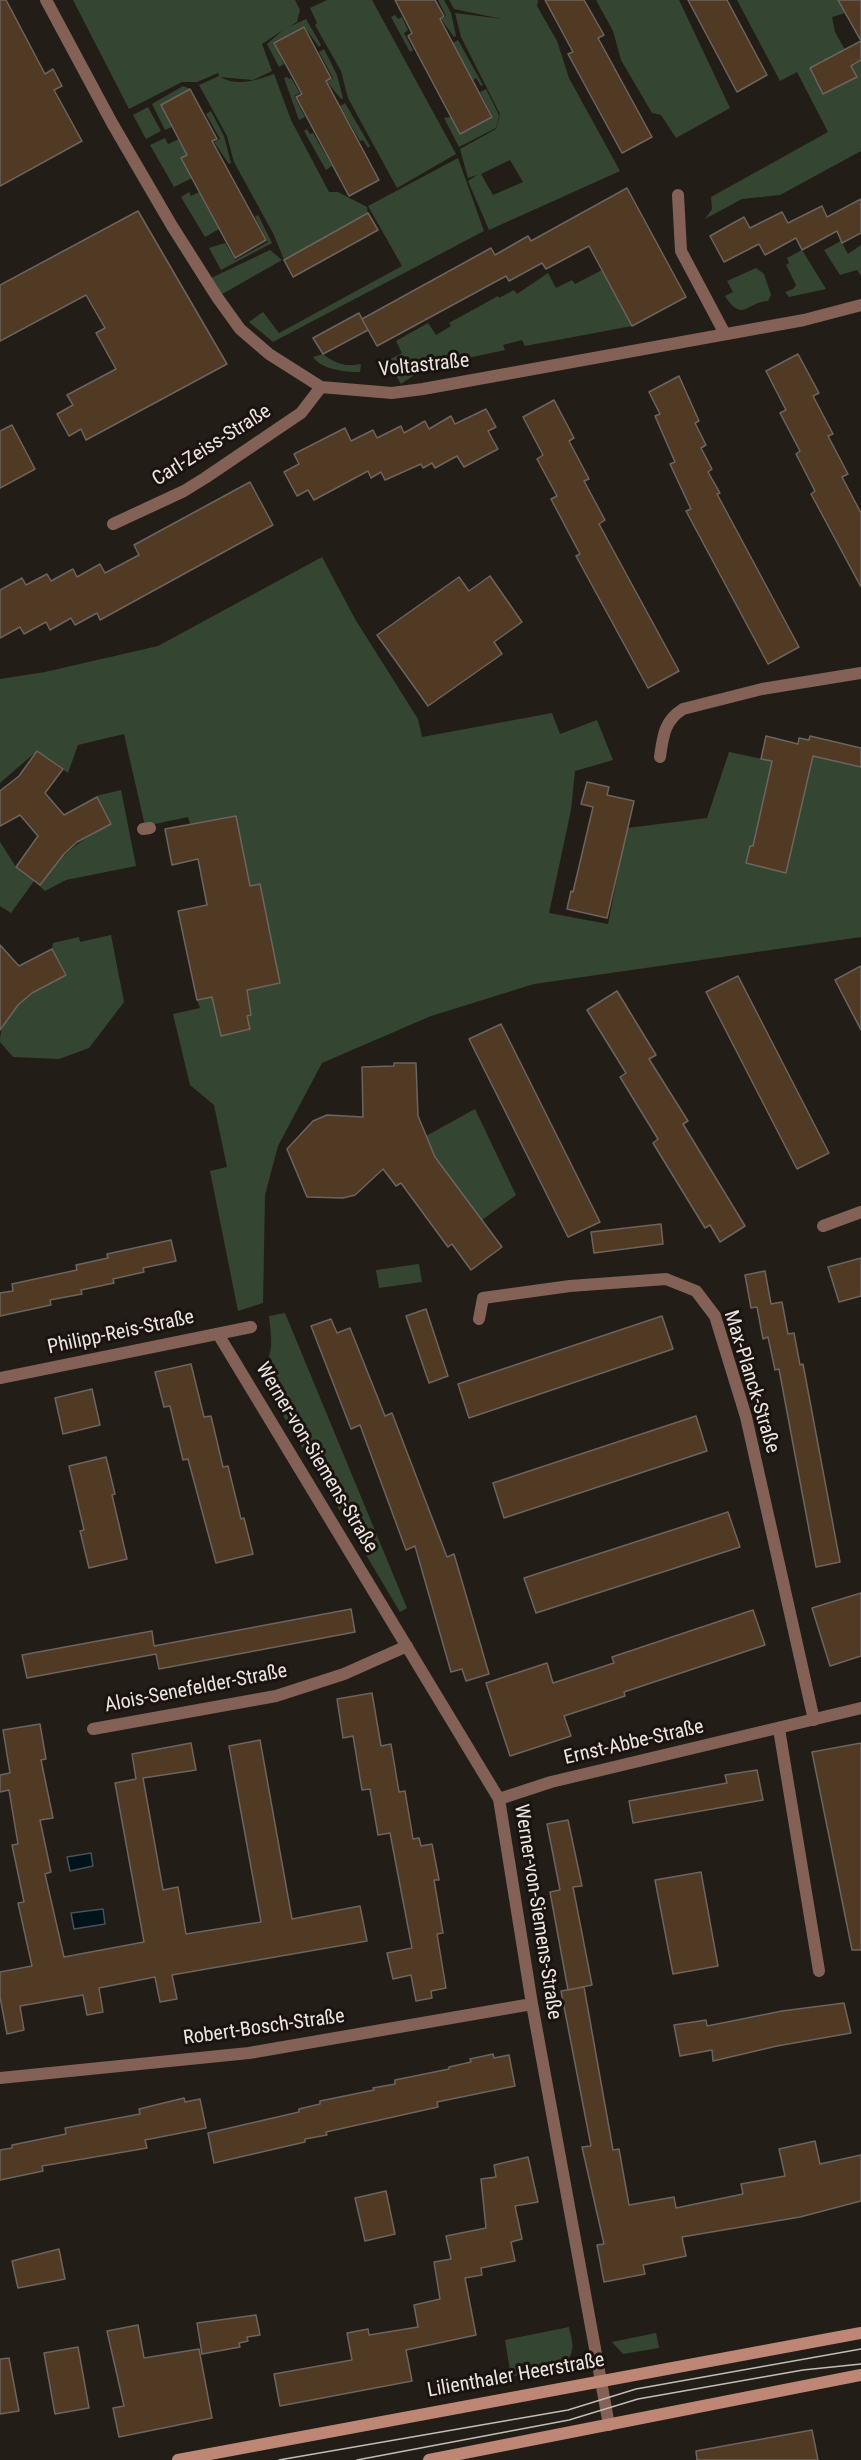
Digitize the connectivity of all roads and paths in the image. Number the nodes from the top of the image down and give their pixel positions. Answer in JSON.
{"nodes":[{"id":1,"x":46,"y":0,"type":"edge"},
{"id":2,"x":678,"y":195,"type":"dead end"},
{"id":3,"x":861,"y":305,"type":"edge"},
{"id":4,"x":725,"y":334,"type":"junction"},
{"id":5,"x":321,"y":387,"type":"junction"},
{"id":6,"x":113,"y":524,"type":"dead end"},
{"id":7,"x":861,"y":673,"type":"edge"},
{"id":8,"x":660,"y":757,"type":"dead end"},
{"id":9,"x":861,"y":1212,"type":"edge"},
{"id":10,"x":823,"y":1226,"type":"dead end"},
{"id":11,"x":479,"y":1319,"type":"dead end"},
{"id":12,"x":250,"y":1327,"type":"dead end"},
{"id":13,"x":218,"y":1334,"type":"junction"},
{"id":14,"x":0,"y":1378,"type":"edge"},
{"id":15,"x":408,"y":1646,"type":"junction"},
{"id":16,"x":861,"y":1708,"type":"edge"},
{"id":17,"x":814,"y":1720,"type":"junction"},
{"id":18,"x":93,"y":1729,"type":"dead end"},
{"id":19,"x":779,"y":1729,"type":"junction"},
{"id":20,"x":499,"y":1799,"type":"junction"},
{"id":21,"x":819,"y":1971,"type":"dead end"},
{"id":22,"x":532,"y":2004,"type":"junction"},
{"id":23,"x":0,"y":2078,"type":"edge"},
{"id":24,"x":861,"y":2333,"type":"edge"},
{"id":25,"x":861,"y":2375,"type":"edge"},
{"id":26,"x":601,"y":2380,"type":"junction"},
{"id":27,"x":609,"y":2425,"type":"junction"},
{"id":28,"x":178,"y":2460,"type":"edge"},
{"id":29,"x":429,"y":2460,"type":"edge"}],
"edges":[{"from":1,"to":5,"type":"street","name":"Voltastraße"},
{"from":2,"to":4,"type":"street"},
{"from":3,"to":4,"type":"street","name":"Voltastraße"},
{"from":4,"to":5,"type":"street","name":"Voltastraße"},
{"from":5,"to":6,"type":"street","name":"Carl-Zeiss-Straße"},
{"from":7,"to":8,"type":"street"},
{"from":9,"to":10,"type":"street"},
{"from":11,"to":17,"type":"street","name":"Max-Planck-Straße"},
{"from":12,"to":13,"type":"street","name":"Philipp-Reis-Straße"},
{"from":13,"to":14,"type":"street","name":"Philipp-Reis-Straße"},
{"from":13,"to":15,"type":"street","name":"Werner-von-Siemens-Straße"},
{"from":15,"to":18,"type":"street","name":"Alois-Senefelder-Straße"},
{"from":15,"to":20,"type":"street","name":"Werner-von-Siemens-Straße"},
{"from":16,"to":17,"type":"street","name":"Ernst-Abbe-Straße"},
{"from":17,"to":19,"type":"street","name":"Ernst-Abbe-Straße"},
{"from":19,"to":20,"type":"street","name":"Ernst-Abbe-Straße"},
{"from":19,"to":21,"type":"street"},
{"from":20,"to":22,"type":"street","name":"Werner-von-Siemens-Straße"},
{"from":22,"to":23,"type":"street","name":"Robert-Bosch-Straße"},
{"from":22,"to":26,"type":"street","name":"Werner-von-Siemens-Straße"},
{"from":24,"to":26,"type":"main road","name":"Lilienthaler Heerstraße"},
{"from":25,"to":27,"type":"main road"},
{"from":26,"to":27,"type":"street","name":"Werner-von-Siemens-Straße"},
{"from":26,"to":28,"type":"main road","name":"Lilienthaler Heerstraße"},
{"from":27,"to":29,"type":"main road"}]}
